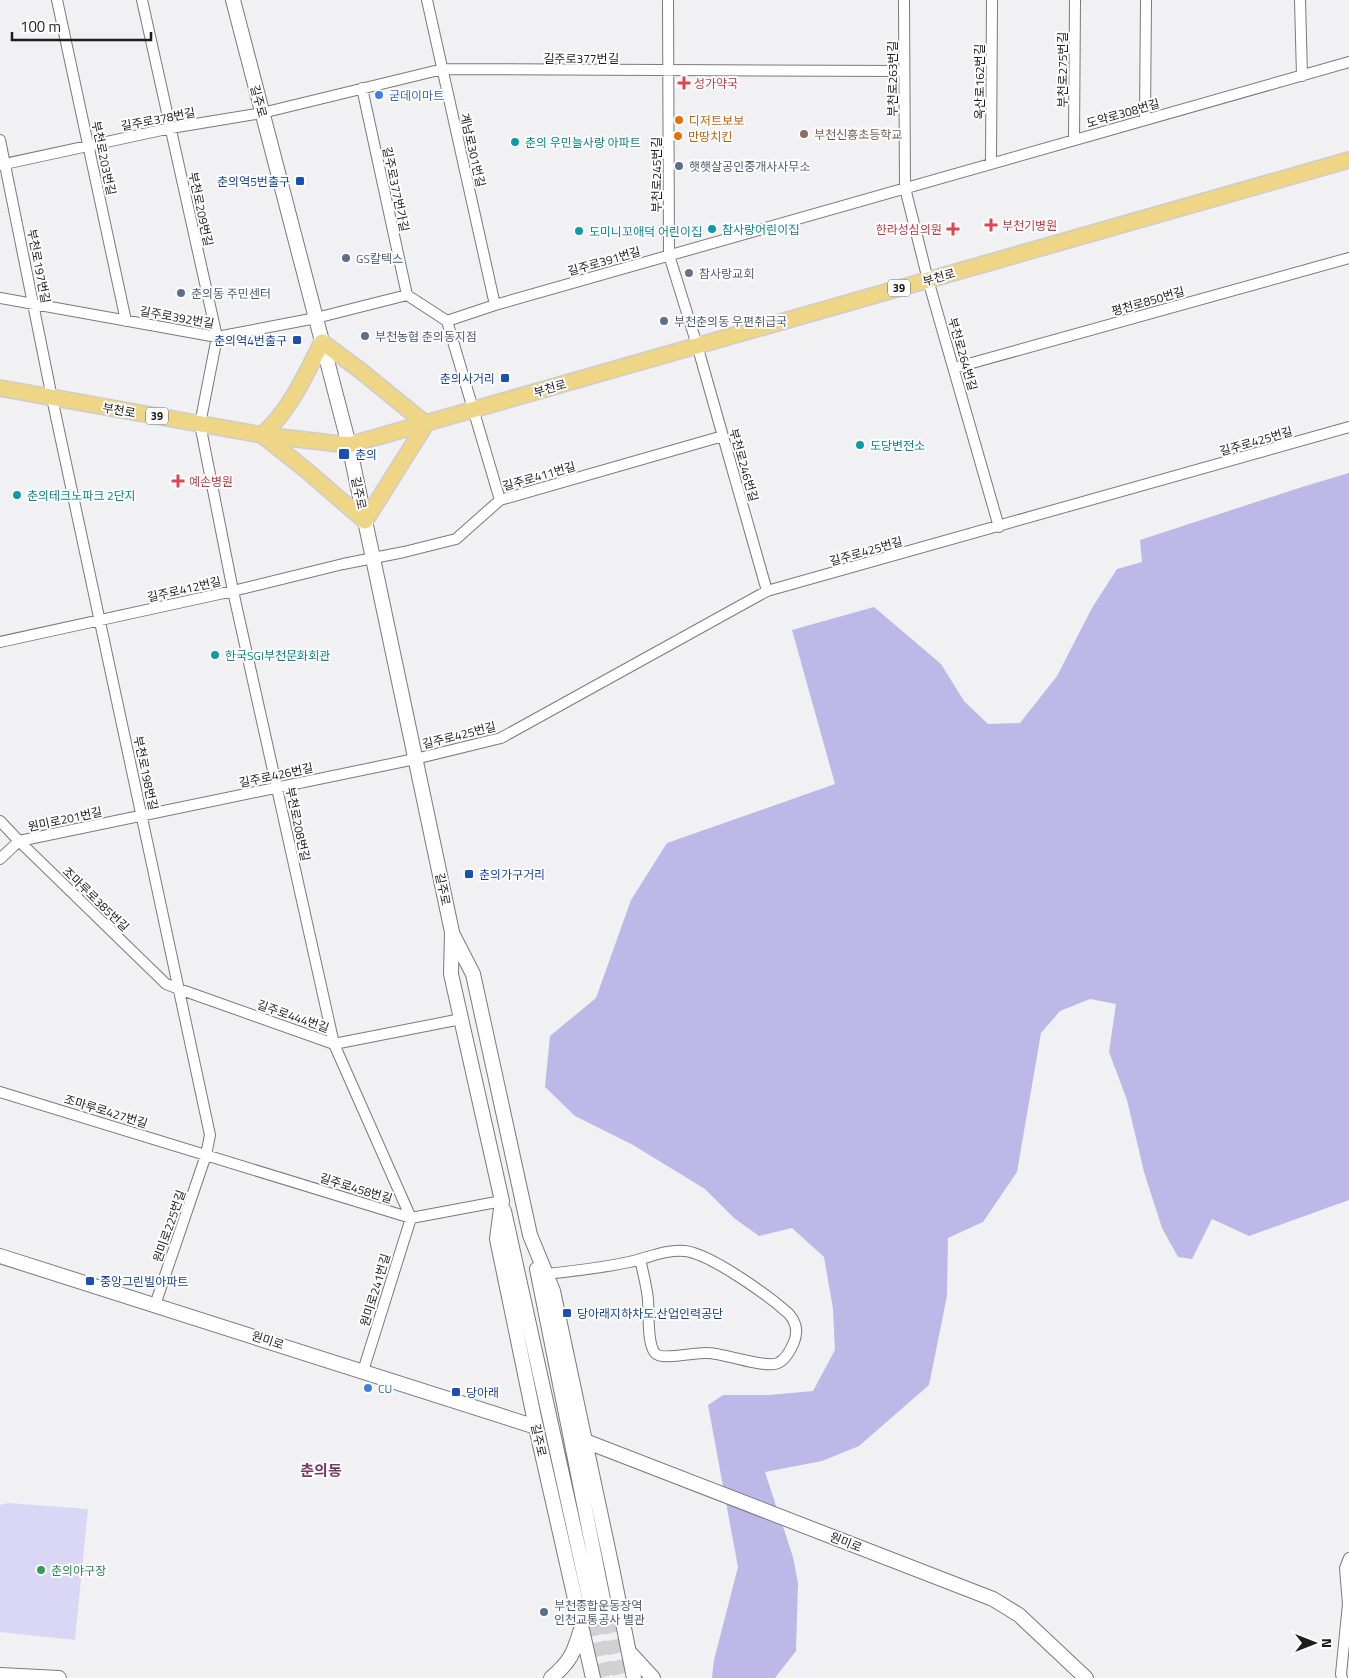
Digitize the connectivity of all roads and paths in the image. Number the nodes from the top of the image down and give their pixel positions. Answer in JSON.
{"nodes":[{"id":1,"x":57,"y":0,"type":"edge"},
{"id":2,"x":142,"y":0,"type":"edge"},
{"id":3,"x":233,"y":0,"type":"edge"},
{"id":4,"x":427,"y":0,"type":"edge"},
{"id":5,"x":668,"y":0,"type":"edge"},
{"id":6,"x":904,"y":0,"type":"edge"},
{"id":7,"x":992,"y":0,"type":"edge"},
{"id":8,"x":1075,"y":0,"type":"edge"},
{"id":9,"x":1146,"y":0,"type":"edge"},
{"id":10,"x":1300,"y":0,"type":"edge"},
{"id":11,"x":1349,"y":62,"type":"edge"},
{"id":12,"x":443,"y":69,"type":"junction"},
{"id":13,"x":668,"y":71,"type":"junction"},
{"id":14,"x":904,"y":71,"type":"junction"},
{"id":15,"x":1302,"y":76,"type":"junction"},
{"id":16,"x":362,"y":88,"type":"junction"},
{"id":17,"x":262,"y":113,"type":"junction"},
{"id":18,"x":1145,"y":119,"type":"junction"},
{"id":19,"x":171,"y":128,"type":"junction"},
{"id":20,"x":0,"y":140,"type":"edge"},
{"id":21,"x":1074,"y":140,"type":"junction"},
{"id":22,"x":89,"y":146,"type":"junction"},
{"id":23,"x":1349,"y":160,"type":"edge"},
{"id":24,"x":991,"y":164,"type":"junction"},
{"id":25,"x":2,"y":165,"type":"edge"},
{"id":26,"x":905,"y":188,"type":"junction"},
{"id":27,"x":668,"y":256,"type":"junction"},
{"id":28,"x":1349,"y":258,"type":"edge"},
{"id":29,"x":928,"y":280,"type":"junction"},
{"id":30,"x":407,"y":295,"type":"junction"},
{"id":31,"x":0,"y":298,"type":"edge"},
{"id":32,"x":34,"y":304,"type":"junction"},
{"id":33,"x":495,"y":305,"type":"junction"},
{"id":34,"x":316,"y":318,"type":"junction"},
{"id":35,"x":126,"y":321,"type":"junction"},
{"id":36,"x":447,"y":321,"type":"junction"},
{"id":37,"x":217,"y":337,"type":"junction"},
{"id":38,"x":322,"y":342,"type":"junction"},
{"id":39,"x":697,"y":346,"type":"junction"},
{"id":40,"x":954,"y":368,"type":"junction"},
{"id":41,"x":0,"y":388,"type":"edge"},
{"id":42,"x":52,"y":398,"type":"junction"},
{"id":43,"x":472,"y":410,"type":"junction"},
{"id":44,"x":200,"y":424,"type":"junction"},
{"id":45,"x":426,"y":424,"type":"junction"},
{"id":46,"x":1349,"y":427,"type":"edge"},
{"id":47,"x":262,"y":435,"type":"junction"},
{"id":48,"x":723,"y":436,"type":"junction"},
{"id":49,"x":349,"y":445,"type":"junction"},
{"id":50,"x":500,"y":500,"type":"junction"},
{"id":51,"x":365,"y":521,"type":"junction"},
{"id":52,"x":999,"y":526,"type":"junction"},
{"id":53,"x":373,"y":558,"type":"junction"},
{"id":54,"x":233,"y":591,"type":"junction"},
{"id":55,"x":767,"y":592,"type":"junction"},
{"id":56,"x":100,"y":621,"type":"junction"},
{"id":57,"x":0,"y":642,"type":"edge"},
{"id":58,"x":415,"y":758,"type":"junction"},
{"id":59,"x":278,"y":787,"type":"junction"},
{"id":60,"x":142,"y":816,"type":"junction"},
{"id":61,"x":0,"y":821,"type":"edge"},
{"id":62,"x":19,"y":841,"type":"junction"},
{"id":63,"x":0,"y":859,"type":"edge"},
{"id":64,"x":452,"y":932,"type":"junction"},
{"id":65,"x":179,"y":989,"type":"junction"},
{"id":66,"x":461,"y":1019,"type":"junction"},
{"id":67,"x":487,"y":1037,"type":"junction"},
{"id":68,"x":466,"y":1041,"type":"junction"},
{"id":69,"x":334,"y":1044,"type":"junction"},
{"id":70,"x":0,"y":1092,"type":"edge"},
{"id":71,"x":206,"y":1154,"type":"junction"},
{"id":72,"x":502,"y":1200,"type":"junction"},
{"id":73,"x":411,"y":1218,"type":"junction"},
{"id":74,"x":530,"y":1235,"type":"junction"},
{"id":75,"x":0,"y":1256,"type":"edge"},
{"id":76,"x":640,"y":1259,"type":"junction"},
{"id":77,"x":546,"y":1274,"type":"junction"},
{"id":78,"x":155,"y":1305,"type":"junction"},
{"id":79,"x":363,"y":1370,"type":"junction"},
{"id":80,"x":530,"y":1400,"type":"junction"},
{"id":81,"x":507,"y":1417,"type":"junction"},
{"id":82,"x":536,"y":1427,"type":"junction"},
{"id":83,"x":585,"y":1441,"type":"junction"},
{"id":84,"x":1349,"y":1558,"type":"edge"},
{"id":85,"x":620,"y":1604,"type":"junction"},
{"id":86,"x":578,"y":1613,"type":"junction"},
{"id":87,"x":582,"y":1629,"type":"junction"},
{"id":88,"x":630,"y":1653,"type":"junction"},
{"id":89,"x":0,"y":1675,"type":"edge"},
{"id":90,"x":59,"y":1678,"type":"edge"},
{"id":91,"x":551,"y":1678,"type":"edge"},
{"id":92,"x":593,"y":1678,"type":"edge"},
{"id":93,"x":634,"y":1678,"type":"edge"},
{"id":94,"x":653,"y":1678,"type":"edge"},
{"id":95,"x":1086,"y":1678,"type":"edge"},
{"id":96,"x":1342,"y":1678,"type":"edge"}],
"edges":[{"from":1,"to":22,"type":"street","name":"부천로203번길"},
{"from":2,"to":19,"type":"street","name":"부천로209번길"},
{"from":3,"to":17,"type":"street","name":"길주로"},
{"from":4,"to":12,"type":"street","name":"계남로301번길"},
{"from":5,"to":13,"type":"street","name":"부천로245번길"},
{"from":6,"to":14,"type":"street","name":"부천로263번길"},
{"from":7,"to":24,"type":"street","name":"옥산로162번길"},
{"from":8,"to":21,"type":"street","name":"부천로275번길"},
{"from":9,"to":18,"type":"street"},
{"from":10,"to":15,"type":"street"},
{"from":11,"to":15,"type":"street","name":"도약로308번길"},
{"from":12,"to":13,"type":"street","name":"길주로377번길"},
{"from":12,"to":16,"type":"street","name":"길주로377번길"},
{"from":12,"to":33,"type":"street","name":"계남로301번길"},
{"from":13,"to":14,"type":"street","name":"길주로377번길"},
{"from":13,"to":27,"type":"street","name":"부천로245번길"},
{"from":14,"to":26,"type":"street","name":"부천로263번길"},
{"from":15,"to":18,"type":"street","name":"도약로308번길"},
{"from":16,"to":17,"type":"street","name":"길주로377번길"},
{"from":16,"to":30,"type":"street","name":"길주로377번가길"},
{"from":17,"to":19,"type":"street","name":"길주로378번길"},
{"from":17,"to":34,"type":"street","name":"길주로"},
{"from":18,"to":21,"type":"street","name":"도약로308번길"},
{"from":19,"to":22,"type":"street","name":"길주로378번길"},
{"from":19,"to":37,"type":"street","name":"부천로209번길"},
{"from":20,"to":25,"type":"street","name":"부천로197번길"},
{"from":21,"to":24,"type":"street","name":"도약로308번길"},
{"from":22,"to":25,"type":"street","name":"길주로378번길"},
{"from":22,"to":35,"type":"street","name":"부천로203번길"},
{"from":23,"to":29,"type":"main road","name":"부천로","number":"39"},
{"from":24,"to":26,"type":"street","name":"도약로308번길"},
{"from":25,"to":32,"type":"street","name":"부천로197번길"},
{"from":26,"to":27,"type":"street","name":"길주로391번길"},
{"from":26,"to":29,"type":"street","name":"부천로264번길"},
{"from":27,"to":33,"type":"street","name":"길주로391번길"},
{"from":27,"to":39,"type":"street","name":"부천로245번길"},
{"from":28,"to":40,"type":"street","name":"평천로850번길"},
{"from":29,"to":39,"type":"main road","name":"부천로","number":"39"},
{"from":29,"to":40,"type":"street","name":"부천로264번길"},
{"from":30,"to":34,"type":"street"},
{"from":30,"to":36,"type":"street"},
{"from":31,"to":32,"type":"street","name":"길주로392번길"},
{"from":32,"to":35,"type":"street","name":"길주로392번길"},
{"from":32,"to":42,"type":"street","name":"부천로197번길"},
{"from":33,"to":36,"type":"street","name":"길주로391번길"},
{"from":34,"to":37,"type":"street","name":"길주로392번길"},
{"from":34,"to":38,"type":"street","name":"길주로"},
{"from":35,"to":37,"type":"street","name":"길주로392번길"},
{"from":36,"to":43,"type":"street"},
{"from":37,"to":44,"type":"street","name":"부천로209번길"},
{"from":38,"to":45,"type":"main road"},
{"from":38,"to":47,"type":"main road"},
{"from":38,"to":49,"type":"street","name":"길주로"},
{"from":39,"to":43,"type":"main road","name":"부천로","number":"39"},
{"from":39,"to":48,"type":"street","name":"부천로246번길"},
{"from":40,"to":52,"type":"street","name":"부천로264번길"},
{"from":41,"to":42,"type":"main road","name":"부천로","number":"39"},
{"from":42,"to":44,"type":"main road","name":"부천로","number":"39"},
{"from":42,"to":56,"type":"street","name":"부천로198번길"},
{"from":43,"to":45,"type":"main road","name":"부천로","number":"39"},
{"from":43,"to":50,"type":"street"},
{"from":44,"to":47,"type":"main road","name":"부천로","number":"39"},
{"from":44,"to":54,"type":"street","name":"부천로208번길"},
{"from":45,"to":49,"type":"main road","name":"부천로","number":"39"},
{"from":45,"to":51,"type":"main road"},
{"from":46,"to":52,"type":"street","name":"길주로425번길"},
{"from":47,"to":49,"type":"main road","name":"부천로","number":"39"},
{"from":47,"to":51,"type":"main road"},
{"from":48,"to":50,"type":"street","name":"길주로411번길"},
{"from":48,"to":55,"type":"street","name":"부천로246번길"},
{"from":49,"to":51,"type":"street","name":"길주로"},
{"from":50,"to":53,"type":"street","name":"길주로411번길"},
{"from":51,"to":53,"type":"street","name":"길주로"},
{"from":52,"to":55,"type":"street","name":"길주로425번길"},
{"from":53,"to":54,"type":"street","name":"길주로412번길"},
{"from":53,"to":58,"type":"street","name":"길주로"},
{"from":54,"to":56,"type":"street","name":"길주로412번길"},
{"from":54,"to":59,"type":"street","name":"부천로208번길"},
{"from":55,"to":58,"type":"street","name":"길주로425번길"},
{"from":56,"to":57,"type":"street","name":"길주로412번길"},
{"from":56,"to":60,"type":"street","name":"부천로198번길"},
{"from":58,"to":59,"type":"street","name":"길주로426번길"},
{"from":58,"to":64,"type":"street","name":"길주로"},
{"from":59,"to":60,"type":"street","name":"길주로426번길"},
{"from":59,"to":69,"type":"street","name":"부천로208번길"},
{"from":60,"to":62,"type":"street","name":"원미로201번길"},
{"from":60,"to":65,"type":"street","name":"부천로198번길"},
{"from":61,"to":62,"type":"street","name":"조마루로385번길"},
{"from":62,"to":63,"type":"street","name":"원미로201번길"},
{"from":62,"to":65,"type":"street","name":"조마루로385번길"},
{"from":64,"to":66,"type":"street","name":"길주로"},
{"from":64,"to":67,"type":"street","name":"길주로"},
{"from":65,"to":69,"type":"street","name":"길주로444번길"},
{"from":65,"to":71,"type":"street","name":"부천로198번길"},
{"from":66,"to":68,"type":"street","name":"길주로"},
{"from":66,"to":69,"type":"street","name":"길주로444번길"},
{"from":67,"to":68,"type":"street"},
{"from":67,"to":74,"type":"street","name":"길주로"},
{"from":68,"to":72,"type":"street","name":"길주로"},
{"from":69,"to":73,"type":"street","name":"부천로208번길"},
{"from":70,"to":71,"type":"street","name":"조마루로427번길"},
{"from":71,"to":73,"type":"street","name":"길주로458번길"},
{"from":71,"to":78,"type":"street","name":"원미로225번길"},
{"from":72,"to":73,"type":"street","name":"길주로458번길"},
{"from":72,"to":74,"type":"street","name":"길주로"},
{"from":72,"to":80,"type":"street","name":"길주로"},
{"from":73,"to":79,"type":"street","name":"원미로241번길"},
{"from":74,"to":77,"type":"street","name":"길주로"},
{"from":75,"to":78,"type":"street","name":"원미로"},
{"from":76,"to":76,"type":"street"},
{"from":76,"to":77,"type":"street"},
{"from":77,"to":83,"type":"street","name":"길주로"},
{"from":78,"to":79,"type":"street","name":"원미로"},
{"from":79,"to":81,"type":"street","name":"원미로"},
{"from":80,"to":81,"type":"street"},
{"from":80,"to":82,"type":"street","name":"길주로"},
{"from":81,"to":82,"type":"street","name":"원미로"},
{"from":82,"to":86,"type":"street","name":"길주로"},
{"from":83,"to":85,"type":"street","name":"길주로"},
{"from":83,"to":95,"type":"street","name":"원미로"},
{"from":84,"to":96,"type":"street"},
{"from":85,"to":86,"type":"street"},
{"from":85,"to":88,"type":"street","name":"길주로"},
{"from":86,"to":87,"type":"street","name":"길주로"},
{"from":87,"to":91,"type":"street"},
{"from":87,"to":92,"type":"street","name":"길주로"},
{"from":88,"to":93,"type":"street","name":"길주로"},
{"from":88,"to":94,"type":"street"},
{"from":89,"to":90,"type":"street"}]}
